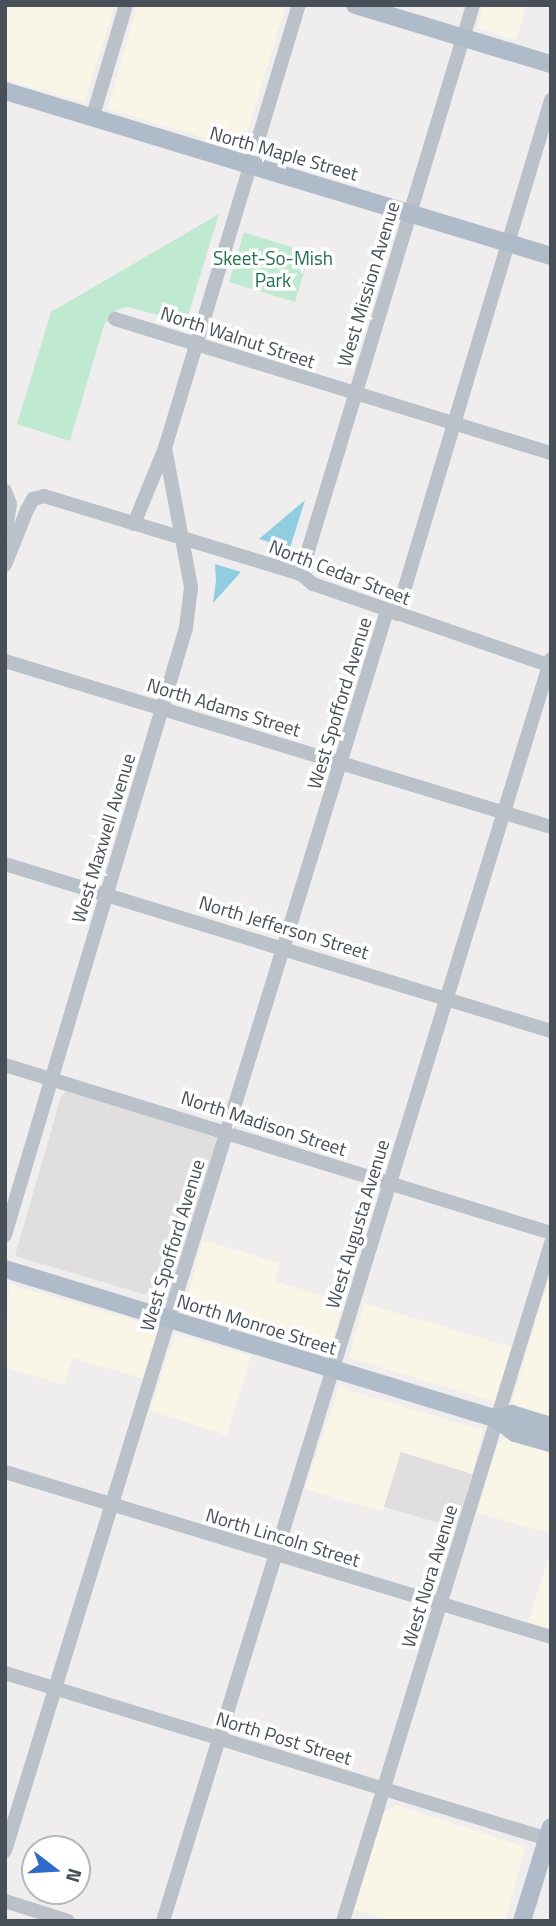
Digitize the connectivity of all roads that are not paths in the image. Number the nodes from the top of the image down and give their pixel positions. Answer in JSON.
{"nodes":[{"id":1,"x":126,"y":5,"type":"edge"},
{"id":2,"x":299,"y":5,"type":"edge"},
{"id":3,"x":355,"y":5,"type":"edge"},
{"id":4,"x":473,"y":5,"type":"edge"},
{"id":5,"x":463,"y":38,"type":"junction"},
{"id":6,"x":551,"y":64,"type":"edge"},
{"id":7,"x":5,"y":91,"type":"edge"},
{"id":8,"x":551,"y":100,"type":"edge"},
{"id":9,"x":92,"y":119,"type":"junction"},
{"id":10,"x":251,"y":165,"type":"junction"},
{"id":11,"x":410,"y":212,"type":"junction"},
{"id":12,"x":508,"y":243,"type":"junction"},
{"id":13,"x":551,"y":256,"type":"edge"},
{"id":14,"x":115,"y":319,"type":"dead end"},
{"id":15,"x":198,"y":344,"type":"junction"},
{"id":16,"x":355,"y":394,"type":"junction"},
{"id":17,"x":454,"y":424,"type":"junction"},
{"id":18,"x":165,"y":447,"type":"junction"},
{"id":19,"x":551,"y":453,"type":"edge"},
{"id":20,"x":7,"y":492,"type":"edge"},
{"id":21,"x":134,"y":524,"type":"junction"},
{"id":22,"x":5,"y":534,"type":"edge"},
{"id":23,"x":183,"y":540,"type":"junction"},
{"id":24,"x":5,"y":565,"type":"edge"},
{"id":25,"x":301,"y":574,"type":"junction"},
{"id":26,"x":392,"y":612,"type":"junction"},
{"id":27,"x":5,"y":661,"type":"edge"},
{"id":28,"x":550,"y":663,"type":"edge"},
{"id":29,"x":162,"y":707,"type":"junction"},
{"id":30,"x":341,"y":762,"type":"junction"},
{"id":31,"x":504,"y":813,"type":"junction"},
{"id":32,"x":551,"y":827,"type":"edge"},
{"id":33,"x":5,"y":864,"type":"edge"},
{"id":34,"x":106,"y":893,"type":"junction"},
{"id":35,"x":285,"y":947,"type":"junction"},
{"id":36,"x":447,"y":998,"type":"junction"},
{"id":37,"x":551,"y":1031,"type":"edge"},
{"id":38,"x":5,"y":1065,"type":"edge"},
{"id":39,"x":51,"y":1078,"type":"junction"},
{"id":40,"x":227,"y":1131,"type":"junction"},
{"id":41,"x":389,"y":1183,"type":"junction"},
{"id":42,"x":551,"y":1233,"type":"edge"},
{"id":43,"x":5,"y":1235,"type":"edge"},
{"id":44,"x":551,"y":1243,"type":"edge"},
{"id":45,"x":5,"y":1269,"type":"edge"},
{"id":46,"x":170,"y":1319,"type":"junction"},
{"id":47,"x":334,"y":1369,"type":"junction"},
{"id":48,"x":497,"y":1419,"type":"junction"},
{"id":49,"x":551,"y":1426,"type":"edge"},
{"id":50,"x":551,"y":1443,"type":"edge"},
{"id":51,"x":5,"y":1472,"type":"edge"},
{"id":52,"x":111,"y":1504,"type":"junction"},
{"id":53,"x":276,"y":1555,"type":"junction"},
{"id":54,"x":440,"y":1606,"type":"junction"},
{"id":55,"x":551,"y":1637,"type":"edge"},
{"id":56,"x":5,"y":1673,"type":"edge"},
{"id":57,"x":57,"y":1688,"type":"junction"},
{"id":58,"x":219,"y":1739,"type":"junction"},
{"id":59,"x":383,"y":1789,"type":"junction"},
{"id":60,"x":550,"y":1836,"type":"edge"},
{"id":61,"x":5,"y":1851,"type":"edge"},
{"id":62,"x":5,"y":1901,"type":"edge"},
{"id":63,"x":68,"y":1921,"type":"edge"},
{"id":64,"x":163,"y":1921,"type":"edge"},
{"id":65,"x":342,"y":1921,"type":"edge"},
{"id":66,"x":522,"y":1921,"type":"edge"}],
"edges":[{"from":1,"to":9,"type":"street"},
{"from":2,"to":10,"type":"street","name":"West Maxwell Avenue"},
{"from":3,"to":5,"type":"main road"},
{"from":4,"to":5,"type":"street","name":"West Mission Avenue"},
{"from":5,"to":6,"type":"main road"},
{"from":5,"to":11,"type":"street","name":"West Mission Avenue"},
{"from":7,"to":9,"type":"main road","name":"North Maple Street"},
{"from":8,"to":12,"type":"street","name":"West Spofford Avenue"},
{"from":9,"to":10,"type":"main road","name":"North Maple Street"},
{"from":10,"to":11,"type":"main road","name":"North Maple Street"},
{"from":10,"to":15,"type":"street","name":"West Maxwell Avenue"},
{"from":11,"to":12,"type":"main road","name":"North Maple Street"},
{"from":11,"to":16,"type":"street","name":"West Mission Avenue"},
{"from":12,"to":13,"type":"main road","name":"North Maple Street"},
{"from":12,"to":17,"type":"street","name":"West Spofford Avenue"},
{"from":14,"to":15,"type":"street","name":"North Walnut Street"},
{"from":15,"to":16,"type":"street","name":"North Walnut Street"},
{"from":15,"to":18,"type":"street","name":"West Maxwell Avenue"},
{"from":16,"to":17,"type":"street","name":"North Walnut Street"},
{"from":16,"to":25,"type":"street","name":"West Mission Avenue"},
{"from":17,"to":19,"type":"street","name":"North Walnut Street"},
{"from":17,"to":26,"type":"street","name":"West Spofford Avenue"},
{"from":18,"to":21,"type":"street","name":"West Maxwell Avenue"},
{"from":18,"to":23,"type":"street","name":"West Maxwell Avenue"},
{"from":20,"to":22,"type":"street"},
{"from":21,"to":23,"type":"street","name":"North Cedar Street"},
{"from":21,"to":24,"type":"street","name":"North Cedar Street"},
{"from":23,"to":25,"type":"street","name":"North Cedar Street"},
{"from":23,"to":29,"type":"street","name":"West Maxwell Avenue"},
{"from":25,"to":26,"type":"street","name":"North Cedar Street"},
{"from":26,"to":28,"type":"street","name":"North Cedar Street"},
{"from":26,"to":30,"type":"street","name":"West Spofford Avenue"},
{"from":27,"to":29,"type":"street","name":"North Adams Street"},
{"from":28,"to":31,"type":"street","name":"West Augusta Avenue"},
{"from":29,"to":30,"type":"street","name":"North Adams Street"},
{"from":29,"to":34,"type":"street","name":"West Maxwell Avenue"},
{"from":30,"to":31,"type":"street","name":"North Adams Street"},
{"from":30,"to":35,"type":"street","name":"West Spofford Avenue"},
{"from":31,"to":32,"type":"street","name":"North Adams Street"},
{"from":31,"to":36,"type":"street","name":"West Augusta Avenue"},
{"from":33,"to":34,"type":"street","name":"North Jefferson Street"},
{"from":34,"to":35,"type":"street","name":"North Jefferson Street"},
{"from":34,"to":39,"type":"street","name":"West Maxwell Avenue"},
{"from":35,"to":36,"type":"street","name":"North Jefferson Street"},
{"from":35,"to":40,"type":"street","name":"West Spofford Avenue"},
{"from":36,"to":37,"type":"street","name":"North Jefferson Street"},
{"from":36,"to":41,"type":"street","name":"West Augusta Avenue"},
{"from":38,"to":39,"type":"street","name":"North Madison Street"},
{"from":39,"to":40,"type":"street","name":"North Madison Street"},
{"from":39,"to":43,"type":"street","name":"West Maxwell Avenue"},
{"from":40,"to":41,"type":"street","name":"North Madison Street"},
{"from":40,"to":46,"type":"street","name":"West Spofford Avenue"},
{"from":41,"to":42,"type":"street","name":"North Madison Street"},
{"from":41,"to":47,"type":"street","name":"West Augusta Avenue"},
{"from":44,"to":48,"type":"street","name":"West Nora Avenue"},
{"from":45,"to":46,"type":"main road","name":"North Monroe Street"},
{"from":46,"to":47,"type":"main road","name":"North Monroe Street"},
{"from":46,"to":52,"type":"street","name":"West Spofford Avenue"},
{"from":47,"to":48,"type":"main road","name":"North Monroe Street"},
{"from":47,"to":53,"type":"street","name":"West Augusta Avenue"},
{"from":48,"to":49,"type":"main road","name":"North Monroe Street"},
{"from":48,"to":50,"type":"main road","name":"North Monroe Street"},
{"from":48,"to":54,"type":"street","name":"West Nora Avenue"},
{"from":51,"to":52,"type":"street","name":"North Lincoln Street"},
{"from":52,"to":53,"type":"street","name":"North Lincoln Street"},
{"from":52,"to":57,"type":"street","name":"West Spofford Avenue"},
{"from":53,"to":54,"type":"street","name":"North Lincoln Street"},
{"from":53,"to":58,"type":"street","name":"West Augusta Avenue"},
{"from":54,"to":55,"type":"street","name":"North Lincoln Street"},
{"from":54,"to":59,"type":"street","name":"West Nora Avenue"},
{"from":56,"to":57,"type":"street","name":"North Post Street"},
{"from":57,"to":58,"type":"street","name":"North Post Street"},
{"from":57,"to":61,"type":"street","name":"West Spofford Avenue"},
{"from":58,"to":59,"type":"street","name":"North Post Street"},
{"from":58,"to":64,"type":"street","name":"West Augusta Avenue"},
{"from":59,"to":60,"type":"street","name":"North Post Street"},
{"from":59,"to":65,"type":"street","name":"West Nora Avenue"},
{"from":60,"to":66,"type":"main road"},
{"from":62,"to":63,"type":"street"}]}
